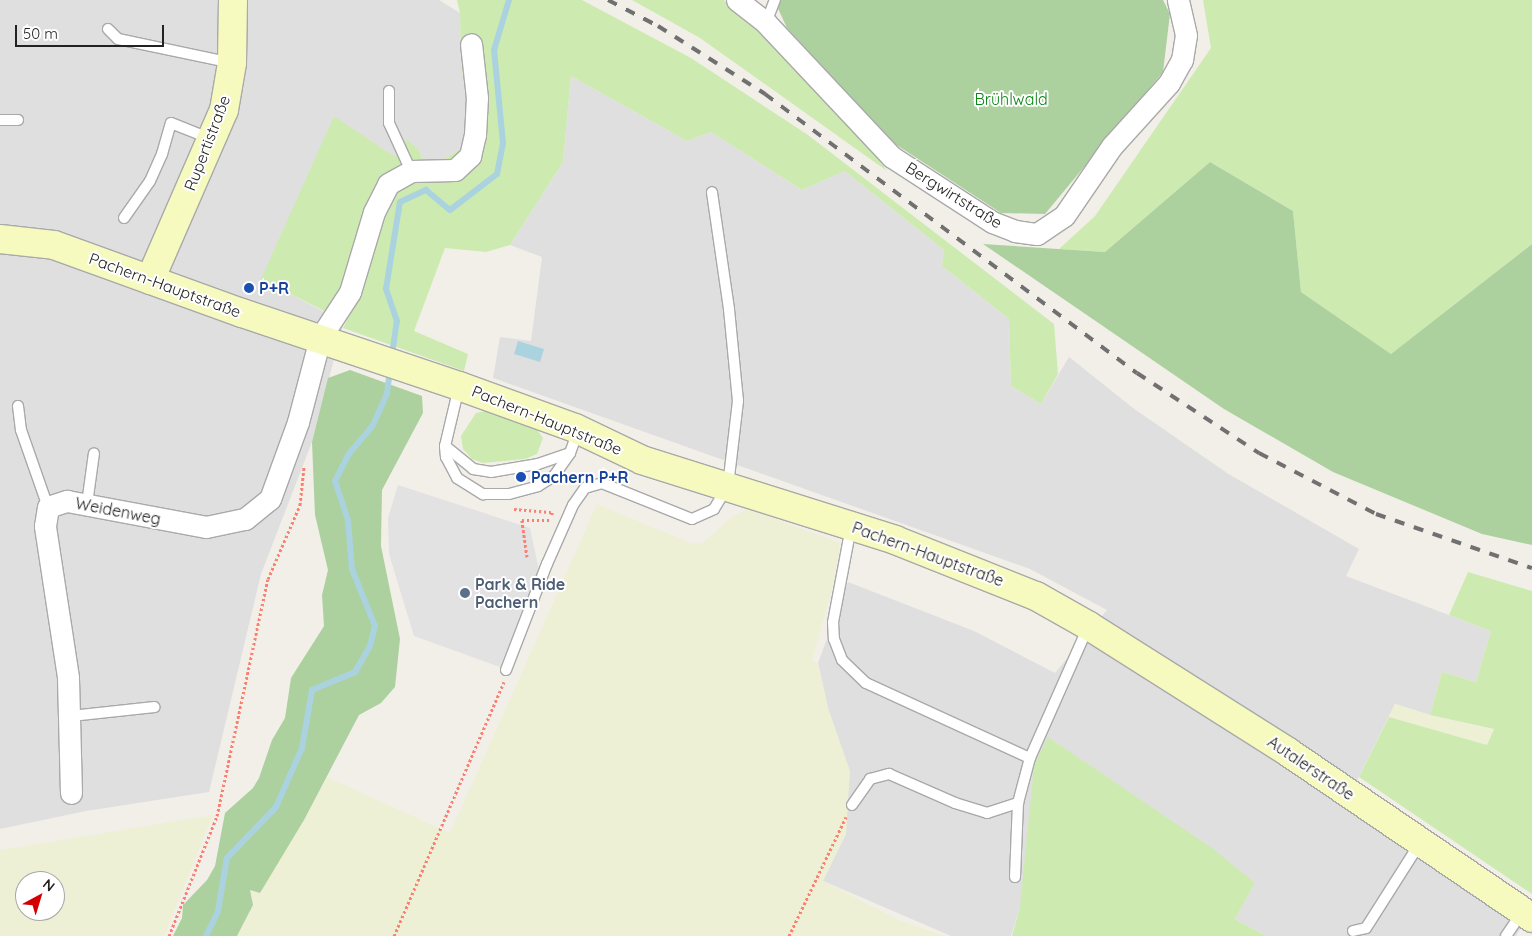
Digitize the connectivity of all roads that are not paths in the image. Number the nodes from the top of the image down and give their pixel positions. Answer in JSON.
{"nodes":[{"id":1,"x":233,"y":0,"type":"edge"},
{"id":2,"x":737,"y":0,"type":"edge"},
{"id":3,"x":775,"y":0,"type":"edge"},
{"id":4,"x":1178,"y":0,"type":"edge"},
{"id":5,"x":766,"y":23,"type":"junction"},
{"id":6,"x":108,"y":29,"type":"dead end"},
{"id":7,"x":471,"y":44,"type":"dead end"},
{"id":8,"x":232,"y":63,"type":"junction"},
{"id":9,"x":389,"y":91,"type":"dead end"},
{"id":10,"x":0,"y":120,"type":"edge"},
{"id":11,"x":18,"y":120,"type":"dead end"},
{"id":12,"x":212,"y":140,"type":"junction"},
{"id":13,"x":411,"y":171,"type":"junction"},
{"id":14,"x":712,"y":192,"type":"dead end"},
{"id":15,"x":124,"y":218,"type":"dead end"},
{"id":16,"x":1,"y":242,"type":"edge"},
{"id":17,"x":150,"y":280,"type":"junction"},
{"id":18,"x":320,"y":338,"type":"junction"},
{"id":19,"x":459,"y":386,"type":"junction"},
{"id":20,"x":18,"y":406,"type":"dead end"},
{"id":21,"x":574,"y":441,"type":"junction"},
{"id":22,"x":445,"y":446,"type":"junction"},
{"id":23,"x":94,"y":453,"type":"dead end"},
{"id":24,"x":728,"y":486,"type":"junction"},
{"id":25,"x":87,"y":504,"type":"junction"},
{"id":26,"x":48,"y":507,"type":"junction"},
{"id":27,"x":852,"y":526,"type":"junction"},
{"id":28,"x":1088,"y":625,"type":"junction"},
{"id":29,"x":506,"y":670,"type":"road end"},
{"id":30,"x":155,"y":707,"type":"dead end"},
{"id":31,"x":71,"y":716,"type":"junction"},
{"id":32,"x":1030,"y":758,"type":"junction"},
{"id":33,"x":71,"y":793,"type":"dead end"},
{"id":34,"x":1018,"y":802,"type":"junction"},
{"id":35,"x":852,"y":805,"type":"road end"},
{"id":36,"x":1421,"y":842,"type":"junction"},
{"id":37,"x":1015,"y":877,"type":"dead end"},
{"id":38,"x":1527,"y":914,"type":"edge"},
{"id":39,"x":1353,"y":931,"type":"dead end"},
{"id":40,"x":1506,"y":936,"type":"edge"}],
"edges":[{"from":1,"to":8,"type":"main road","name":"Rupertistraße"},
{"from":2,"to":5,"type":"street","name":"Bergwirtstraße"},
{"from":3,"to":5,"type":"lane"},
{"from":4,"to":5,"type":"street","name":"Bergwirtstraße"},
{"from":6,"to":8,"type":"lane"},
{"from":7,"to":13,"type":"street"},
{"from":8,"to":12,"type":"main road","name":"Rupertistraße"},
{"from":9,"to":13,"type":"lane"},
{"from":10,"to":11,"type":"lane"},
{"from":12,"to":15,"type":"lane"},
{"from":12,"to":17,"type":"main road","name":"Rupertistraße"},
{"from":13,"to":18,"type":"street","name":"Weidenweg"},
{"from":14,"to":24,"type":"lane"},
{"from":16,"to":17,"type":"main road","name":"Pachern-Hauptstraße"},
{"from":17,"to":18,"type":"main road","name":"Pachern-Hauptstraße"},
{"from":18,"to":19,"type":"main road","name":"Pachern-Hauptstraße"},
{"from":18,"to":25,"type":"street","name":"Weidenweg"},
{"from":19,"to":21,"type":"main road","name":"Pachern-Hauptstraße"},
{"from":19,"to":22,"type":"lane"},
{"from":20,"to":26,"type":"lane"},
{"from":21,"to":22,"type":"lane"},
{"from":21,"to":22,"type":"lane"},
{"from":21,"to":24,"type":"main road","name":"Pachern-Hauptstraße"},
{"from":23,"to":25,"type":"lane"},
{"from":24,"to":27,"type":"main road","name":"Pachern-Hauptstraße"},
{"from":24,"to":29,"type":"lane"},
{"from":25,"to":26,"type":"street","name":"Weidenweg"},
{"from":26,"to":31,"type":"street"},
{"from":27,"to":28,"type":"main road","name":"Pachern-Hauptstraße"},
{"from":27,"to":32,"type":"lane"},
{"from":28,"to":32,"type":"lane"},
{"from":28,"to":36,"type":"main road","name":"Autalerstraße"},
{"from":30,"to":31,"type":"lane"},
{"from":31,"to":33,"type":"street"},
{"from":32,"to":34,"type":"lane"},
{"from":34,"to":35,"type":"lane"},
{"from":34,"to":37,"type":"lane"},
{"from":36,"to":38,"type":"main road","name":"Autalerstraße"},
{"from":36,"to":39,"type":"lane"},
{"from":38,"to":40,"type":"lane"}]}
